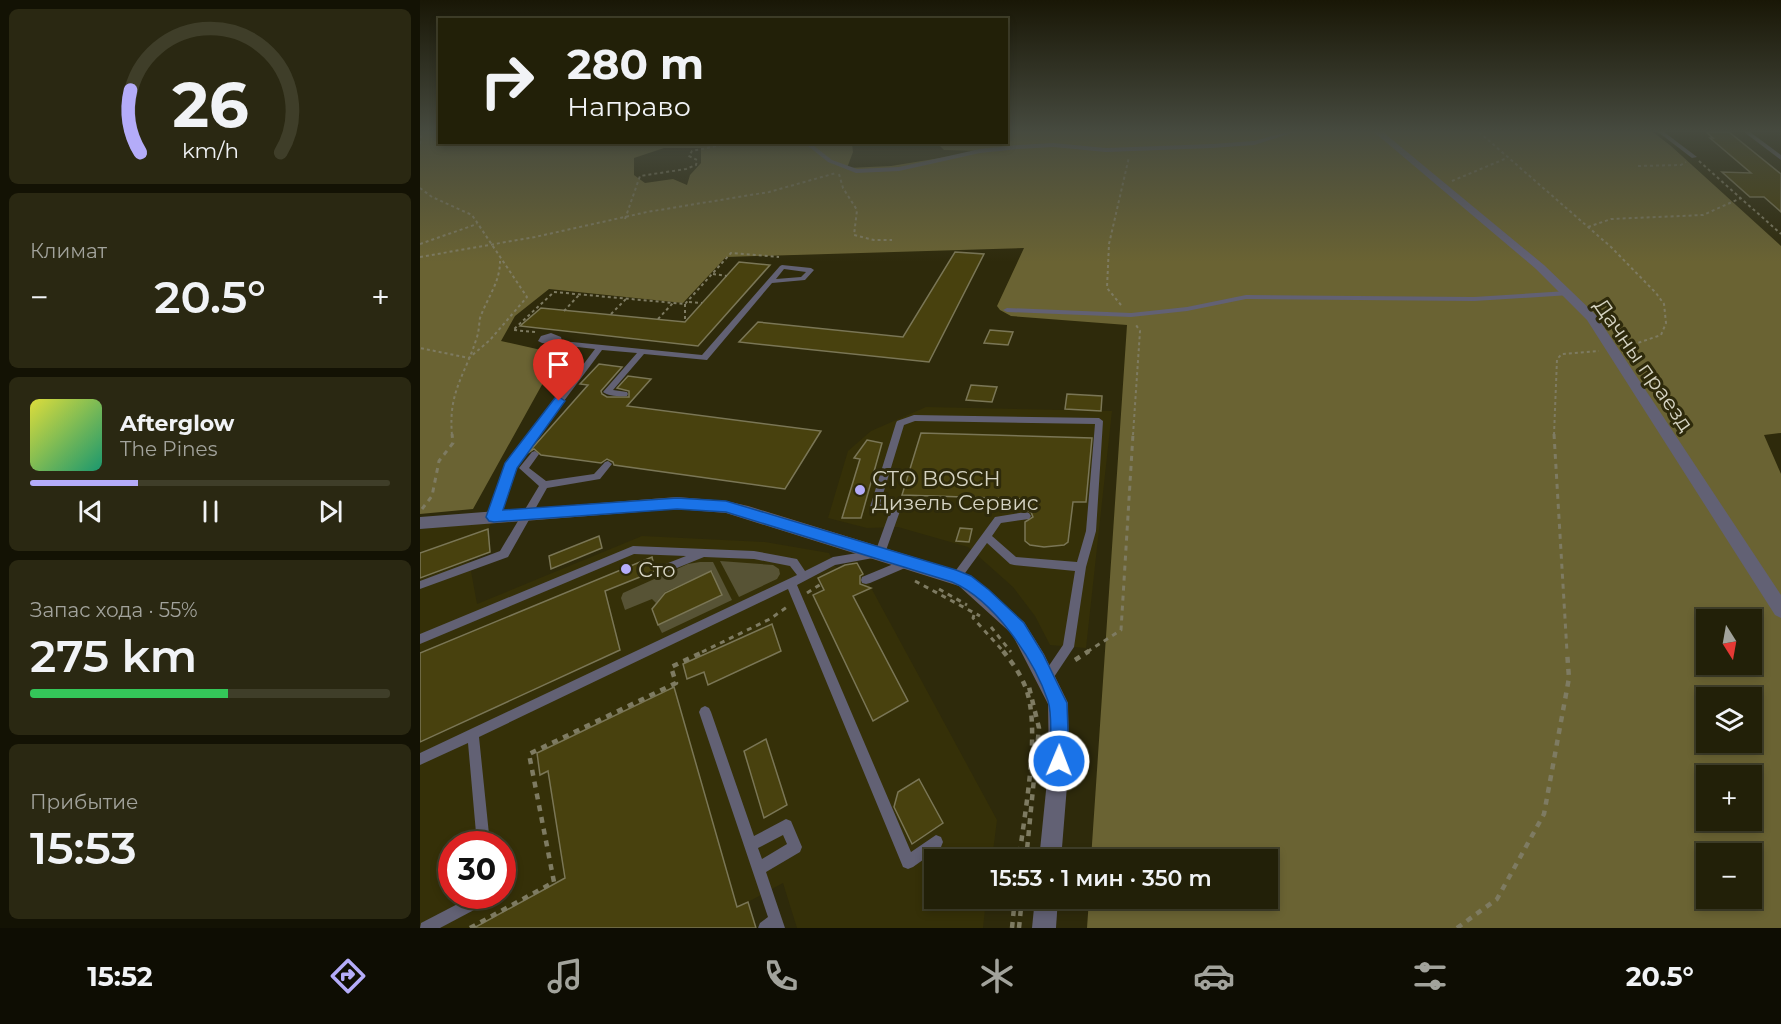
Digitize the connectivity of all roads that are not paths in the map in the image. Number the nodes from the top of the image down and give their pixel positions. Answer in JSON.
{"nodes":[{"id":1,"x":1430,"y":175,"type":"edge"},
{"id":2,"x":770,"y":281,"type":"dead end"},
{"id":3,"x":1568,"y":293,"type":"junction"},
{"id":4,"x":1007,"y":310,"type":"dead end"},
{"id":5,"x":559,"y":343,"type":"dead end"},
{"id":6,"x":600,"y":347,"type":"junction"},
{"id":7,"x":642,"y":352,"type":"junction"},
{"id":8,"x":624,"y":394,"type":"dead end"},
{"id":9,"x":535,"y":454,"type":"dead end"},
{"id":10,"x":608,"y":464,"type":"dead end"},
{"id":11,"x":544,"y":485,"type":"junction"},
{"id":12,"x":527,"y":514,"type":"junction"},
{"id":13,"x":1026,"y":516,"type":"dead end"},
{"id":14,"x":494,"y":517,"type":"junction"},
{"id":15,"x":420,"y":523,"type":"edge"},
{"id":16,"x":986,"y":536,"type":"junction"},
{"id":17,"x":705,"y":553,"type":"junction"},
{"id":18,"x":880,"y":553,"type":"junction"},
{"id":19,"x":1081,"y":567,"type":"junction"},
{"id":20,"x":667,"y":568,"type":"dead end"},
{"id":21,"x":914,"y":571,"type":"junction"},
{"id":22,"x":804,"y":577,"type":"junction"},
{"id":23,"x":956,"y":577,"type":"junction"},
{"id":24,"x":866,"y":580,"type":"dead end"},
{"id":25,"x":791,"y":584,"type":"junction"},
{"id":26,"x":420,"y":585,"type":"edge"},
{"id":27,"x":1781,"y":610,"type":"edge"},
{"id":28,"x":420,"y":639,"type":"edge"},
{"id":29,"x":1046,"y":679,"type":"junction"},
{"id":30,"x":705,"y":712,"type":"dead end"},
{"id":31,"x":473,"y":734,"type":"junction"},
{"id":32,"x":420,"y":759,"type":"edge"},
{"id":33,"x":482,"y":831,"type":"edge"},
{"id":34,"x":936,"y":842,"type":"dead end"},
{"id":35,"x":750,"y":845,"type":"junction"},
{"id":36,"x":1051,"y":849,"type":"edge"},
{"id":37,"x":758,"y":869,"type":"junction"},
{"id":38,"x":462,"y":909,"type":"edge"},
{"id":39,"x":1046,"y":909,"type":"edge"},
{"id":40,"x":773,"y":925,"type":"edge"},
{"id":41,"x":426,"y":928,"type":"edge"},
{"id":42,"x":1044,"y":928,"type":"edge"}],
"edges":[{"from":1,"to":3,"type":"street","name":"Дачны праезд"},
{"from":2,"to":7,"type":"lane"},
{"from":3,"to":4,"type":"lane"},
{"from":3,"to":27,"type":"street","name":"Дачны праезд"},
{"from":5,"to":6,"type":"lane"},
{"from":6,"to":7,"type":"lane"},
{"from":6,"to":14,"type":"lane"},
{"from":7,"to":8,"type":"lane"},
{"from":9,"to":11,"type":"lane"},
{"from":10,"to":11,"type":"lane"},
{"from":11,"to":12,"type":"lane"},
{"from":12,"to":14,"type":"street"},
{"from":12,"to":18,"type":"street"},
{"from":12,"to":26,"type":"lane"},
{"from":13,"to":16,"type":"lane"},
{"from":14,"to":15,"type":"street"},
{"from":16,"to":19,"type":"lane"},
{"from":16,"to":23,"type":"lane"},
{"from":17,"to":20,"type":"lane"},
{"from":17,"to":22,"type":"lane"},
{"from":17,"to":28,"type":"lane"},
{"from":18,"to":19,"type":"lane"},
{"from":18,"to":21,"type":"street"},
{"from":18,"to":22,"type":"lane"},
{"from":19,"to":29,"type":"lane"},
{"from":21,"to":23,"type":"street"},
{"from":21,"to":24,"type":"lane"},
{"from":22,"to":25,"type":"lane"},
{"from":23,"to":29,"type":"street"},
{"from":25,"to":31,"type":"lane"},
{"from":25,"to":34,"type":"lane"},
{"from":29,"to":36,"type":"street"},
{"from":30,"to":35,"type":"lane"},
{"from":31,"to":32,"type":"lane"},
{"from":31,"to":33,"type":"lane"},
{"from":35,"to":37,"type":"lane"},
{"from":35,"to":37,"type":"lane"},
{"from":37,"to":40,"type":"lane"},
{"from":38,"to":41,"type":"lane"},
{"from":39,"to":42,"type":"street"}]}
